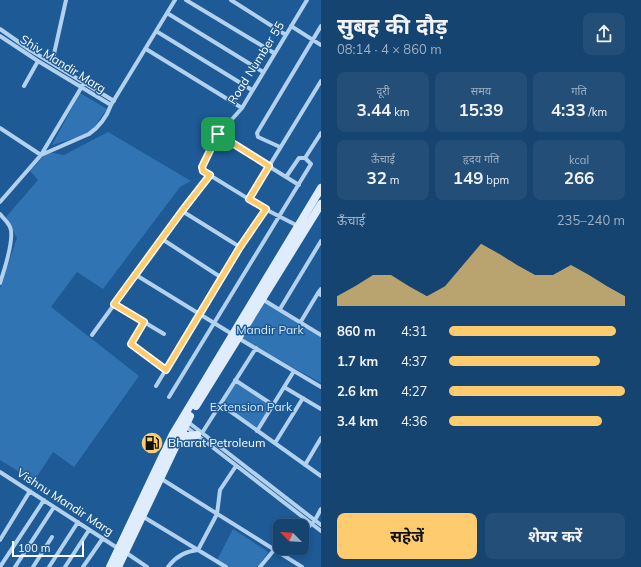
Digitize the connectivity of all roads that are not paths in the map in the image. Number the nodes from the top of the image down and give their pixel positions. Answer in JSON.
{"nodes":[{"id":1,"x":66,"y":0,"type":"edge"},
{"id":2,"x":175,"y":0,"type":"edge"},
{"id":3,"x":186,"y":0,"type":"edge"},
{"id":4,"x":231,"y":0,"type":"edge"},
{"id":5,"x":307,"y":0,"type":"edge"},
{"id":6,"x":167,"y":13,"type":"junction"},
{"id":7,"x":291,"y":26,"type":"junction"},
{"id":8,"x":321,"y":26,"type":"edge"},
{"id":9,"x":0,"y":29,"type":"edge"},
{"id":10,"x":156,"y":31,"type":"junction"},
{"id":11,"x":286,"y":35,"type":"junction"},
{"id":12,"x":0,"y":36,"type":"edge"},
{"id":13,"x":312,"y":40,"type":"junction"},
{"id":14,"x":321,"y":45,"type":"edge"},
{"id":15,"x":146,"y":49,"type":"junction"},
{"id":16,"x":274,"y":53,"type":"junction"},
{"id":17,"x":38,"y":61,"type":"junction"},
{"id":18,"x":52,"y":64,"type":"junction"},
{"id":19,"x":263,"y":72,"type":"junction"},
{"id":20,"x":321,"y":81,"type":"edge"},
{"id":21,"x":84,"y":83,"type":"junction"},
{"id":22,"x":24,"y":86,"type":"dead end"},
{"id":23,"x":82,"y":88,"type":"junction"},
{"id":24,"x":252,"y":90,"type":"junction"},
{"id":25,"x":113,"y":103,"type":"junction"},
{"id":26,"x":242,"y":108,"type":"junction"},
{"id":27,"x":0,"y":128,"type":"edge"},
{"id":28,"x":321,"y":133,"type":"edge"},
{"id":29,"x":218,"y":134,"type":"junction"},
{"id":30,"x":280,"y":147,"type":"junction"},
{"id":31,"x":41,"y":155,"type":"junction"},
{"id":32,"x":305,"y":158,"type":"junction"},
{"id":33,"x":269,"y":166,"type":"junction"},
{"id":34,"x":210,"y":175,"type":"junction"},
{"id":35,"x":286,"y":177,"type":"junction"},
{"id":36,"x":299,"y":184,"type":"junction"},
{"id":37,"x":321,"y":188,"type":"edge"},
{"id":38,"x":249,"y":199,"type":"junction"},
{"id":39,"x":0,"y":202,"type":"edge"},
{"id":40,"x":321,"y":204,"type":"edge"},
{"id":41,"x":266,"y":209,"type":"junction"},
{"id":42,"x":182,"y":211,"type":"junction"},
{"id":43,"x":0,"y":214,"type":"edge"},
{"id":44,"x":280,"y":217,"type":"junction"},
{"id":45,"x":298,"y":227,"type":"junction"},
{"id":46,"x":162,"y":239,"type":"junction"},
{"id":47,"x":321,"y":241,"type":"edge"},
{"id":48,"x":240,"y":247,"type":"junction"},
{"id":49,"x":136,"y":275,"type":"junction"},
{"id":50,"x":222,"y":278,"type":"junction"},
{"id":51,"x":0,"y":283,"type":"edge"},
{"id":52,"x":321,"y":289,"type":"edge"},
{"id":53,"x":320,"y":294,"type":"edge"},
{"id":54,"x":262,"y":299,"type":"junction"},
{"id":55,"x":114,"y":304,"type":"junction"},
{"id":56,"x":280,"y":309,"type":"junction"},
{"id":57,"x":200,"y":314,"type":"junction"},
{"id":58,"x":144,"y":322,"type":"junction"},
{"id":59,"x":215,"y":323,"type":"junction"},
{"id":60,"x":300,"y":323,"type":"junction"},
{"id":61,"x":164,"y":334,"type":"dead end"},
{"id":62,"x":321,"y":335,"type":"edge"},
{"id":63,"x":92,"y":336,"type":"dead end"},
{"id":64,"x":235,"y":336,"type":"junction"},
{"id":65,"x":256,"y":348,"type":"junction"},
{"id":66,"x":166,"y":370,"type":"junction"},
{"id":67,"x":294,"y":371,"type":"junction"},
{"id":68,"x":235,"y":380,"type":"junction"},
{"id":69,"x":156,"y":386,"type":"dead end"},
{"id":70,"x":284,"y":387,"type":"junction"},
{"id":71,"x":321,"y":387,"type":"edge"},
{"id":72,"x":169,"y":397,"type":"dead end"},
{"id":73,"x":303,"y":398,"type":"junction"},
{"id":74,"x":220,"y":404,"type":"junction"},
{"id":75,"x":273,"y":405,"type":"junction"},
{"id":76,"x":321,"y":408,"type":"edge"},
{"id":77,"x":183,"y":422,"type":"junction"},
{"id":78,"x":257,"y":430,"type":"junction"},
{"id":79,"x":199,"y":434,"type":"junction"},
{"id":80,"x":179,"y":437,"type":"junction"},
{"id":81,"x":321,"y":438,"type":"edge"},
{"id":82,"x":275,"y":443,"type":"junction"},
{"id":83,"x":305,"y":465,"type":"junction"},
{"id":84,"x":236,"y":466,"type":"junction"},
{"id":85,"x":0,"y":472,"type":"edge"},
{"id":86,"x":321,"y":476,"type":"edge"},
{"id":87,"x":160,"y":478,"type":"junction"},
{"id":88,"x":30,"y":491,"type":"junction"},
{"id":89,"x":44,"y":500,"type":"junction"},
{"id":90,"x":54,"y":507,"type":"junction"},
{"id":91,"x":321,"y":510,"type":"edge"},
{"id":92,"x":217,"y":514,"type":"junction"},
{"id":93,"x":142,"y":516,"type":"junction"},
{"id":94,"x":313,"y":521,"type":"junction"},
{"id":95,"x":78,"y":522,"type":"junction"},
{"id":96,"x":321,"y":525,"type":"edge"},
{"id":97,"x":309,"y":526,"type":"edge"},
{"id":98,"x":89,"y":530,"type":"junction"},
{"id":99,"x":321,"y":531,"type":"edge"},
{"id":100,"x":52,"y":537,"type":"dead end"},
{"id":101,"x":102,"y":538,"type":"junction"},
{"id":102,"x":0,"y":540,"type":"edge"},
{"id":103,"x":273,"y":549,"type":"edge"},
{"id":104,"x":122,"y":550,"type":"junction"},
{"id":105,"x":198,"y":550,"type":"junction"},
{"id":106,"x":273,"y":551,"type":"edge"},
{"id":107,"x":282,"y":555,"type":"edge"},
{"id":108,"x":0,"y":567,"type":"edge"},
{"id":109,"x":15,"y":567,"type":"edge"},
{"id":110,"x":33,"y":567,"type":"edge"},
{"id":111,"x":49,"y":567,"type":"edge"},
{"id":112,"x":65,"y":567,"type":"edge"},
{"id":113,"x":83,"y":567,"type":"edge"},
{"id":114,"x":110,"y":567,"type":"edge"},
{"id":115,"x":118,"y":567,"type":"edge"},
{"id":116,"x":147,"y":567,"type":"edge"},
{"id":117,"x":168,"y":567,"type":"edge"},
{"id":118,"x":226,"y":567,"type":"edge"},
{"id":119,"x":260,"y":567,"type":"edge"},
{"id":120,"x":302,"y":567,"type":"edge"}],
"edges":[{"from":1,"to":18,"type":"street"},
{"from":2,"to":6,"type":"street"},
{"from":3,"to":16,"type":"street"},
{"from":4,"to":11,"type":"street"},
{"from":5,"to":7,"type":"street","name":"Road Number 55"},
{"from":6,"to":10,"type":"street"},
{"from":6,"to":19,"type":"street"},
{"from":7,"to":11,"type":"street","name":"Road Number 55"},
{"from":7,"to":13,"type":"street"},
{"from":8,"to":13,"type":"street"},
{"from":9,"to":18,"type":"street"},
{"from":10,"to":15,"type":"street"},
{"from":10,"to":24,"type":"street"},
{"from":11,"to":16,"type":"street","name":"Road Number 55"},
{"from":12,"to":17,"type":"street","name":"Shiv Mandir Marg"},
{"from":13,"to":14,"type":"street"},
{"from":13,"to":30,"type":"street"},
{"from":15,"to":25,"type":"street"},
{"from":15,"to":26,"type":"street"},
{"from":16,"to":19,"type":"street","name":"Road Number 55"},
{"from":17,"to":22,"type":"street"},
{"from":17,"to":23,"type":"street","name":"Shiv Mandir Marg"},
{"from":18,"to":21,"type":"street"},
{"from":19,"to":24,"type":"street","name":"Road Number 55"},
{"from":20,"to":30,"type":"street"},
{"from":21,"to":23,"type":"street"},
{"from":21,"to":25,"type":"street"},
{"from":23,"to":25,"type":"street","name":"Shiv Mandir Marg"},
{"from":23,"to":31,"type":"street"},
{"from":24,"to":26,"type":"street","name":"Road Number 55"},
{"from":25,"to":31,"type":"street"},
{"from":26,"to":29,"type":"street","name":"Road Number 55"},
{"from":27,"to":31,"type":"street"},
{"from":28,"to":32,"type":"street"},
{"from":29,"to":33,"type":"street"},
{"from":29,"to":34,"type":"street","name":"Road Number 55"},
{"from":30,"to":33,"type":"street"},
{"from":31,"to":39,"type":"street"},
{"from":32,"to":35,"type":"street"},
{"from":32,"to":36,"type":"street"},
{"from":33,"to":35,"type":"street"},
{"from":33,"to":38,"type":"street"},
{"from":34,"to":38,"type":"street"},
{"from":34,"to":42,"type":"street"},
{"from":35,"to":36,"type":"street"},
{"from":36,"to":44,"type":"street"},
{"from":37,"to":45,"type":"street"},
{"from":38,"to":41,"type":"street"},
{"from":40,"to":54,"type":"street"},
{"from":41,"to":44,"type":"street"},
{"from":41,"to":48,"type":"street"},
{"from":42,"to":46,"type":"street"},
{"from":42,"to":48,"type":"street"},
{"from":43,"to":51,"type":"street"},
{"from":44,"to":45,"type":"street"},
{"from":44,"to":59,"type":"street"},
{"from":45,"to":64,"type":"street"},
{"from":46,"to":49,"type":"street"},
{"from":46,"to":50,"type":"street"},
{"from":47,"to":56,"type":"street"},
{"from":48,"to":50,"type":"street"},
{"from":49,"to":55,"type":"street"},
{"from":49,"to":57,"type":"street"},
{"from":50,"to":57,"type":"street"},
{"from":52,"to":53,"type":"street"},
{"from":53,"to":60,"type":"street"},
{"from":54,"to":56,"type":"street"},
{"from":54,"to":64,"type":"street"},
{"from":55,"to":58,"type":"street"},
{"from":55,"to":63,"type":"street"},
{"from":56,"to":60,"type":"street"},
{"from":57,"to":59,"type":"street"},
{"from":57,"to":66,"type":"street"},
{"from":58,"to":61,"type":"street"},
{"from":58,"to":66,"type":"street"},
{"from":59,"to":64,"type":"street"},
{"from":59,"to":72,"type":"street"},
{"from":60,"to":62,"type":"street"},
{"from":64,"to":65,"type":"street"},
{"from":64,"to":77,"type":"street"},
{"from":65,"to":67,"type":"street"},
{"from":65,"to":68,"type":"street"},
{"from":66,"to":69,"type":"street"},
{"from":67,"to":70,"type":"street"},
{"from":67,"to":71,"type":"street"},
{"from":68,"to":74,"type":"street"},
{"from":68,"to":75,"type":"street"},
{"from":70,"to":73,"type":"street"},
{"from":70,"to":75,"type":"street"},
{"from":73,"to":76,"type":"street"},
{"from":73,"to":82,"type":"street"},
{"from":74,"to":78,"type":"street"},
{"from":74,"to":79,"type":"street"},
{"from":75,"to":78,"type":"street"},
{"from":77,"to":79,"type":"street"},
{"from":77,"to":80,"type":"street"},
{"from":77,"to":104,"type":"street"},
{"from":78,"to":82,"type":"street"},
{"from":79,"to":80,"type":"street"},
{"from":79,"to":84,"type":"street"},
{"from":79,"to":94,"type":"street"},
{"from":80,"to":87,"type":"street"},
{"from":81,"to":83,"type":"street"},
{"from":82,"to":83,"type":"street"},
{"from":83,"to":86,"type":"street"},
{"from":84,"to":92,"type":"street"},
{"from":84,"to":94,"type":"street"},
{"from":85,"to":88,"type":"street","name":"Vishnu Mandir Marg"},
{"from":87,"to":92,"type":"street"},
{"from":87,"to":93,"type":"street"},
{"from":88,"to":89,"type":"street","name":"Vishnu Mandir Marg"},
{"from":88,"to":102,"type":"street"},
{"from":89,"to":90,"type":"street","name":"Vishnu Mandir Marg"},
{"from":89,"to":108,"type":"street"},
{"from":90,"to":95,"type":"street","name":"Vishnu Mandir Marg"},
{"from":90,"to":109,"type":"street"},
{"from":91,"to":94,"type":"street"},
{"from":92,"to":103,"type":"street"},
{"from":92,"to":105,"type":"street"},
{"from":93,"to":104,"type":"street"},
{"from":93,"to":105,"type":"street"},
{"from":94,"to":96,"type":"street"},
{"from":94,"to":97,"type":"street"},
{"from":94,"to":99,"type":"street"},
{"from":95,"to":98,"type":"street","name":"Vishnu Mandir Marg"},
{"from":95,"to":111,"type":"street"},
{"from":98,"to":101,"type":"street","name":"Vishnu Mandir Marg"},
{"from":98,"to":112,"type":"street"},
{"from":100,"to":110,"type":"street"},
{"from":101,"to":104,"type":"street","name":"Vishnu Mandir Marg"},
{"from":101,"to":113,"type":"street"},
{"from":104,"to":114,"type":"street"},
{"from":104,"to":115,"type":"street"},
{"from":104,"to":116,"type":"street","name":"Vishnu Mandir Marg"},
{"from":105,"to":117,"type":"street"},
{"from":105,"to":118,"type":"street"},
{"from":106,"to":119,"type":"street"},
{"from":107,"to":120,"type":"street"}]}
